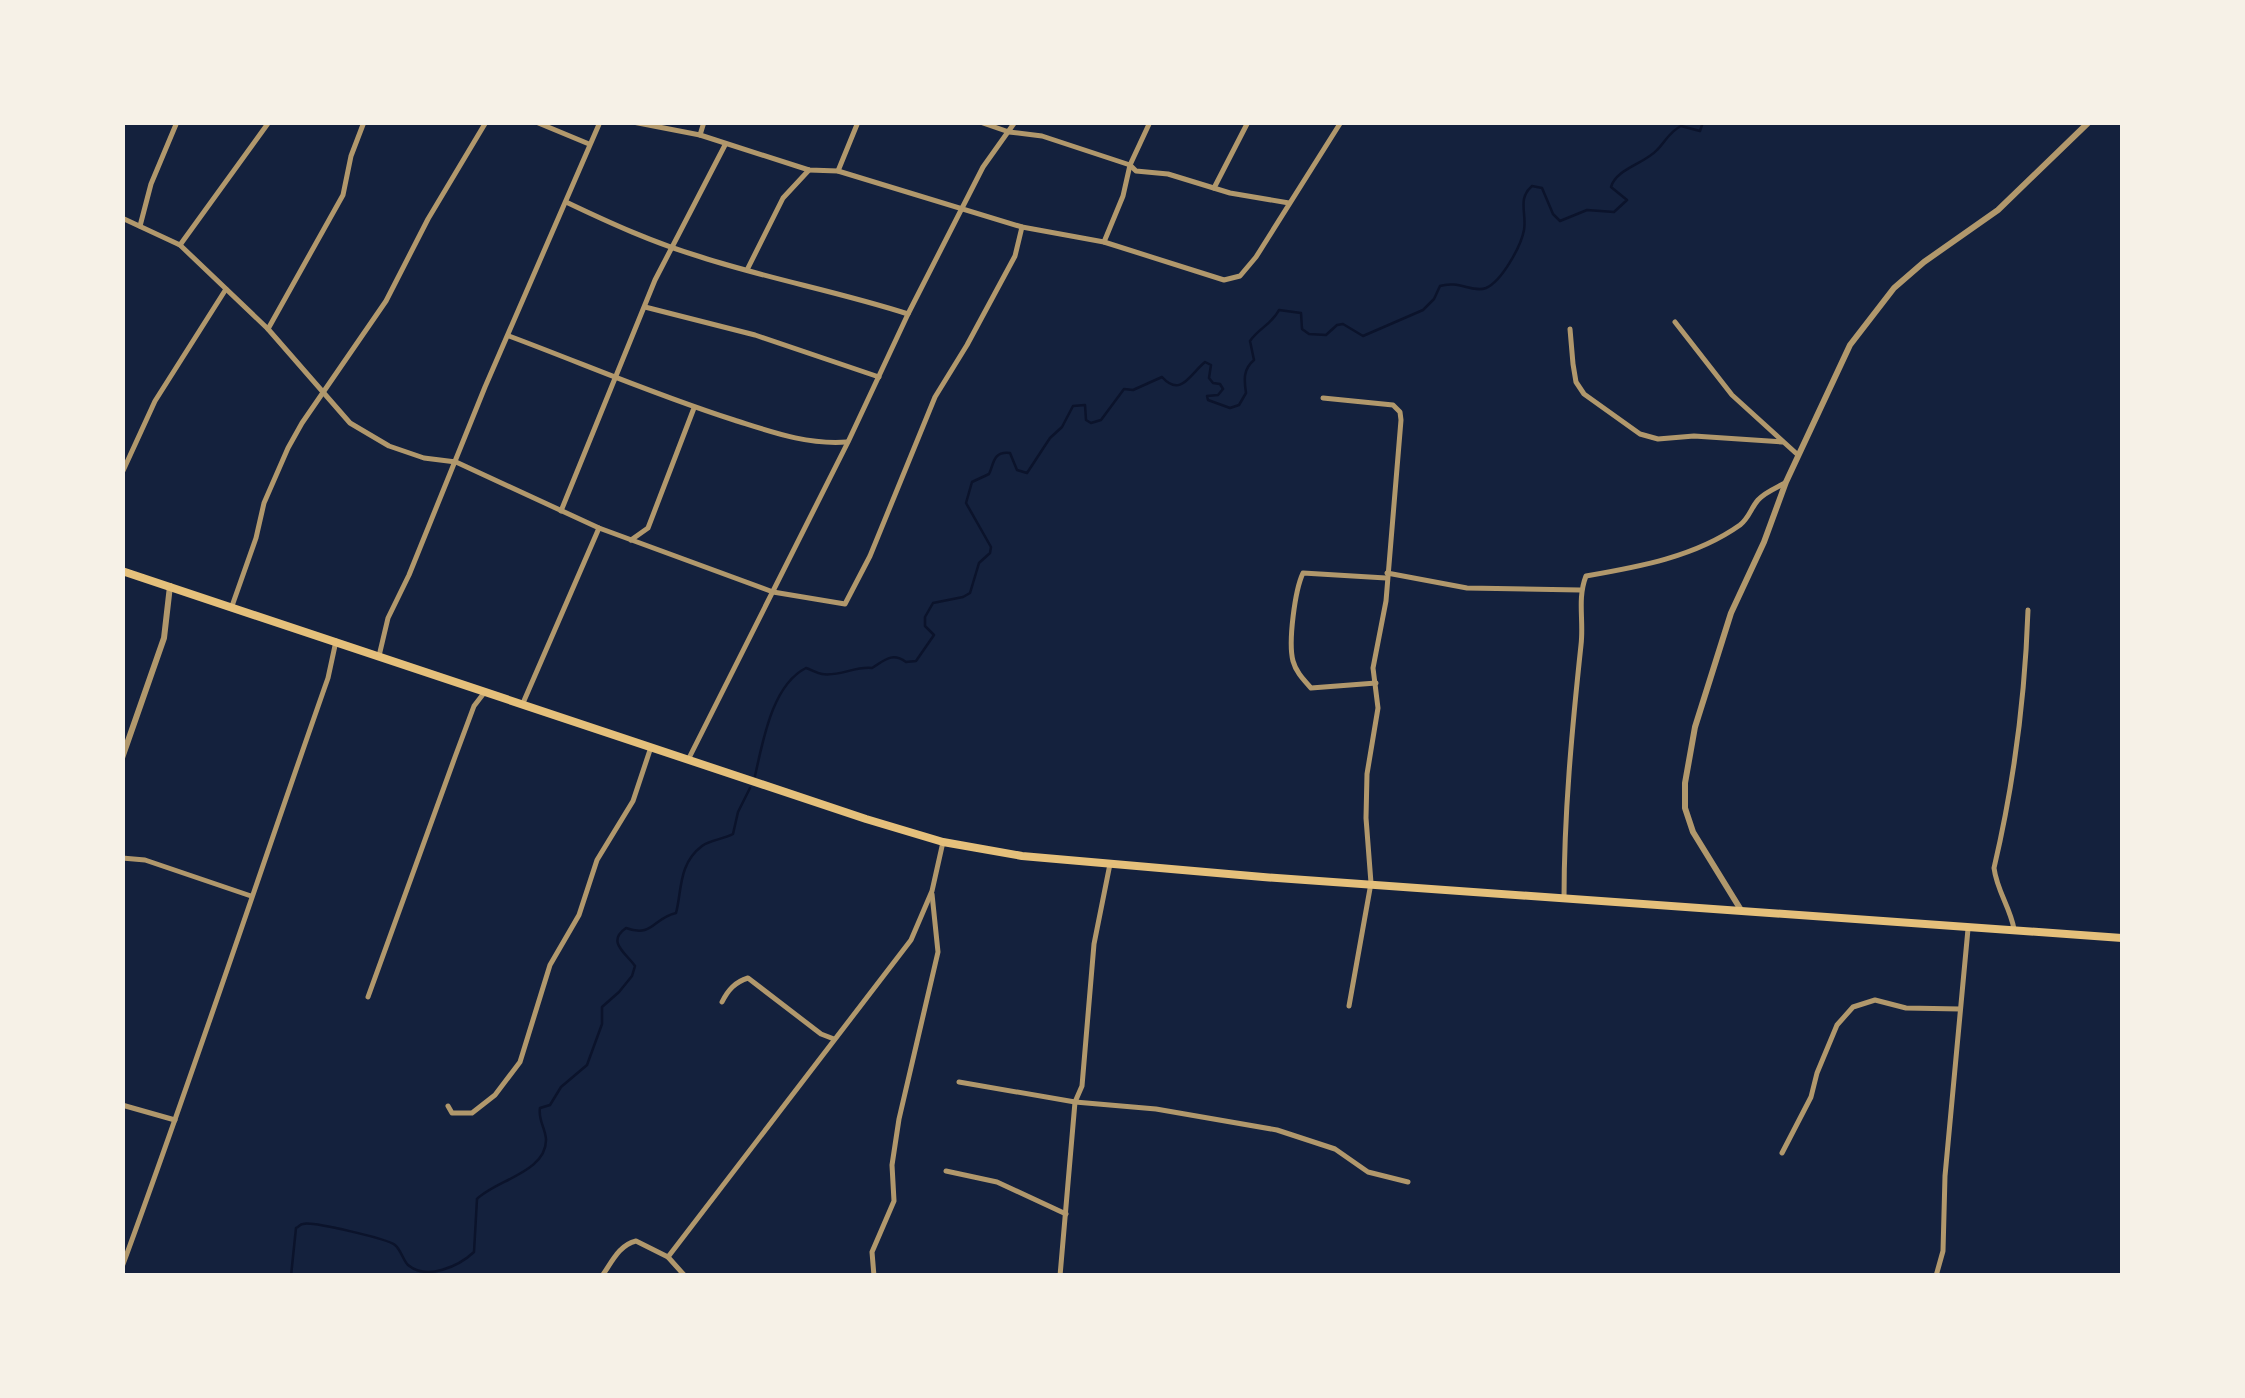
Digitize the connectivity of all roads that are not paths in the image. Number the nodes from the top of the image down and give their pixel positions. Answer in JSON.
{"nodes":[{"id":1,"x":177,"y":122,"type":"edge"},
{"id":2,"x":269,"y":122,"type":"edge"},
{"id":3,"x":364,"y":122,"type":"edge"},
{"id":4,"x":486,"y":122,"type":"edge"},
{"id":5,"x":536,"y":122,"type":"edge"},
{"id":6,"x":600,"y":122,"type":"edge"},
{"id":7,"x":633,"y":122,"type":"edge"},
{"id":8,"x":704,"y":122,"type":"edge"},
{"id":9,"x":858,"y":122,"type":"edge"},
{"id":10,"x":980,"y":122,"type":"edge"},
{"id":11,"x":1014,"y":122,"type":"edge"},
{"id":12,"x":1150,"y":122,"type":"edge"},
{"id":13,"x":1248,"y":122,"type":"edge"},
{"id":14,"x":1341,"y":122,"type":"edge"},
{"id":15,"x":2089,"y":122,"type":"edge"},
{"id":16,"x":1009,"y":132,"type":"junction"},
{"id":17,"x":700,"y":134,"type":"junction"},
{"id":18,"x":589,"y":144,"type":"junction"},
{"id":19,"x":725,"y":145,"type":"junction"},
{"id":20,"x":1130,"y":165,"type":"junction"},
{"id":21,"x":809,"y":170,"type":"junction"},
{"id":22,"x":838,"y":171,"type":"junction"},
{"id":23,"x":1214,"y":188,"type":"junction"},
{"id":24,"x":566,"y":202,"type":"junction"},
{"id":25,"x":1289,"y":203,"type":"junction"},
{"id":26,"x":964,"y":207,"type":"junction"},
{"id":27,"x":122,"y":218,"type":"edge"},
{"id":28,"x":140,"y":226,"type":"junction"},
{"id":29,"x":1022,"y":226,"type":"junction"},
{"id":30,"x":1104,"y":242,"type":"junction"},
{"id":31,"x":180,"y":245,"type":"junction"},
{"id":32,"x":672,"y":248,"type":"junction"},
{"id":33,"x":748,"y":268,"type":"junction"},
{"id":34,"x":227,"y":288,"type":"junction"},
{"id":35,"x":645,"y":308,"type":"junction"},
{"id":36,"x":908,"y":314,"type":"junction"},
{"id":37,"x":1675,"y":322,"type":"dead end"},
{"id":38,"x":268,"y":329,"type":"junction"},
{"id":39,"x":1570,"y":330,"type":"dead end"},
{"id":40,"x":509,"y":336,"type":"junction"},
{"id":41,"x":614,"y":376,"type":"junction"},
{"id":42,"x":879,"y":378,"type":"junction"},
{"id":43,"x":324,"y":395,"type":"junction"},
{"id":44,"x":1323,"y":398,"type":"dead end"},
{"id":45,"x":694,"y":408,"type":"junction"},
{"id":46,"x":848,"y":442,"type":"junction"},
{"id":47,"x":1782,"y":442,"type":"junction"},
{"id":48,"x":1798,"y":455,"type":"junction"},
{"id":49,"x":456,"y":462,"type":"junction"},
{"id":50,"x":122,"y":473,"type":"edge"},
{"id":51,"x":1786,"y":482,"type":"junction"},
{"id":52,"x":561,"y":511,"type":"junction"},
{"id":53,"x":599,"y":528,"type":"junction"},
{"id":54,"x":631,"y":540,"type":"junction"},
{"id":55,"x":122,"y":571,"type":"edge"},
{"id":56,"x":1387,"y":576,"type":"junction"},
{"id":57,"x":170,"y":586,"type":"junction"},
{"id":58,"x":1580,"y":590,"type":"junction"},
{"id":59,"x":774,"y":592,"type":"junction"},
{"id":60,"x":232,"y":606,"type":"junction"},
{"id":61,"x":2028,"y":610,"type":"dead end"},
{"id":62,"x":336,"y":641,"type":"junction"},
{"id":63,"x":379,"y":656,"type":"junction"},
{"id":64,"x":1376,"y":683,"type":"junction"},
{"id":65,"x":485,"y":691,"type":"junction"},
{"id":66,"x":522,"y":703,"type":"junction"},
{"id":67,"x":650,"y":747,"type":"junction"},
{"id":68,"x":122,"y":758,"type":"edge"},
{"id":69,"x":688,"y":760,"type":"junction"},
{"id":70,"x":943,"y":842,"type":"junction"},
{"id":71,"x":122,"y":858,"type":"edge"},
{"id":72,"x":1110,"y":864,"type":"junction"},
{"id":73,"x":1371,"y":883,"type":"junction"},
{"id":74,"x":932,"y":892,"type":"junction"},
{"id":75,"x":251,"y":896,"type":"junction"},
{"id":76,"x":1564,"y":899,"type":"junction"},
{"id":77,"x":1741,"y":910,"type":"junction"},
{"id":78,"x":1968,"y":926,"type":"junction"},
{"id":79,"x":2014,"y":929,"type":"junction"},
{"id":80,"x":2122,"y":938,"type":"edge"},
{"id":81,"x":368,"y":997,"type":"dead end"},
{"id":82,"x":722,"y":1002,"type":"dead end"},
{"id":83,"x":1349,"y":1006,"type":"dead end"},
{"id":84,"x":1960,"y":1009,"type":"junction"},
{"id":85,"x":834,"y":1039,"type":"junction"},
{"id":86,"x":958,"y":1082,"type":"dead end"},
{"id":87,"x":1075,"y":1102,"type":"junction"},
{"id":88,"x":122,"y":1105,"type":"edge"},
{"id":89,"x":448,"y":1106,"type":"dead end"},
{"id":90,"x":175,"y":1120,"type":"junction"},
{"id":91,"x":1782,"y":1153,"type":"dead end"},
{"id":92,"x":946,"y":1171,"type":"dead end"},
{"id":93,"x":1408,"y":1182,"type":"dead end"},
{"id":94,"x":1066,"y":1214,"type":"junction"},
{"id":95,"x":668,"y":1257,"type":"junction"},
{"id":96,"x":122,"y":1267,"type":"edge"},
{"id":97,"x":602,"y":1276,"type":"edge"},
{"id":98,"x":684,"y":1276,"type":"edge"},
{"id":99,"x":874,"y":1276,"type":"edge"},
{"id":100,"x":1060,"y":1276,"type":"edge"},
{"id":101,"x":1936,"y":1276,"type":"edge"}],
"edges":[{"from":1,"to":28,"type":"street"},
{"from":2,"to":31,"type":"street"},
{"from":3,"to":38,"type":"street"},
{"from":4,"to":43,"type":"street"},
{"from":5,"to":18,"type":"street"},
{"from":6,"to":18,"type":"street"},
{"from":7,"to":17,"type":"street"},
{"from":8,"to":17,"type":"street"},
{"from":9,"to":22,"type":"street"},
{"from":10,"to":16,"type":"street"},
{"from":11,"to":16,"type":"street"},
{"from":12,"to":20,"type":"street"},
{"from":13,"to":23,"type":"street"},
{"from":14,"to":25,"type":"street"},
{"from":15,"to":48,"type":"street"},
{"from":16,"to":20,"type":"street"},
{"from":16,"to":26,"type":"street"},
{"from":17,"to":19,"type":"street"},
{"from":18,"to":24,"type":"street"},
{"from":19,"to":21,"type":"street"},
{"from":19,"to":32,"type":"street"},
{"from":20,"to":23,"type":"street"},
{"from":20,"to":30,"type":"street"},
{"from":21,"to":22,"type":"street"},
{"from":21,"to":33,"type":"street"},
{"from":22,"to":26,"type":"street"},
{"from":23,"to":25,"type":"street"},
{"from":24,"to":32,"type":"street"},
{"from":24,"to":40,"type":"street"},
{"from":25,"to":30,"type":"street"},
{"from":26,"to":29,"type":"street"},
{"from":26,"to":36,"type":"street"},
{"from":27,"to":28,"type":"street"},
{"from":28,"to":31,"type":"street"},
{"from":29,"to":30,"type":"street"},
{"from":29,"to":59,"type":"street"},
{"from":31,"to":34,"type":"street"},
{"from":32,"to":33,"type":"street"},
{"from":32,"to":35,"type":"street"},
{"from":33,"to":36,"type":"street"},
{"from":34,"to":38,"type":"street"},
{"from":34,"to":50,"type":"street"},
{"from":35,"to":41,"type":"street"},
{"from":35,"to":42,"type":"street"},
{"from":36,"to":42,"type":"street"},
{"from":37,"to":47,"type":"street"},
{"from":38,"to":43,"type":"street"},
{"from":39,"to":47,"type":"street"},
{"from":40,"to":41,"type":"street"},
{"from":40,"to":49,"type":"street"},
{"from":41,"to":45,"type":"street"},
{"from":41,"to":52,"type":"street"},
{"from":42,"to":46,"type":"street"},
{"from":43,"to":49,"type":"street"},
{"from":43,"to":60,"type":"street"},
{"from":44,"to":56,"type":"street"},
{"from":45,"to":46,"type":"street"},
{"from":45,"to":54,"type":"street"},
{"from":46,"to":59,"type":"street"},
{"from":47,"to":48,"type":"street"},
{"from":48,"to":51,"type":"street"},
{"from":49,"to":52,"type":"street"},
{"from":49,"to":63,"type":"street"},
{"from":51,"to":58,"type":"street"},
{"from":51,"to":77,"type":"street"},
{"from":52,"to":53,"type":"street"},
{"from":53,"to":54,"type":"street"},
{"from":53,"to":66,"type":"street"},
{"from":54,"to":59,"type":"street"},
{"from":55,"to":57,"type":"main road"},
{"from":56,"to":58,"type":"street"},
{"from":56,"to":64,"type":"street"},
{"from":56,"to":64,"type":"street"},
{"from":57,"to":60,"type":"main road"},
{"from":57,"to":68,"type":"street"},
{"from":58,"to":76,"type":"street"},
{"from":59,"to":69,"type":"street"},
{"from":60,"to":62,"type":"main road"},
{"from":61,"to":79,"type":"street"},
{"from":62,"to":63,"type":"main road"},
{"from":62,"to":75,"type":"street"},
{"from":63,"to":65,"type":"main road"},
{"from":64,"to":73,"type":"street"},
{"from":65,"to":66,"type":"main road"},
{"from":65,"to":81,"type":"street"},
{"from":66,"to":67,"type":"main road"},
{"from":67,"to":69,"type":"main road"},
{"from":67,"to":89,"type":"street"},
{"from":69,"to":70,"type":"main road"},
{"from":70,"to":72,"type":"main road"},
{"from":70,"to":74,"type":"street"},
{"from":71,"to":75,"type":"street"},
{"from":72,"to":73,"type":"main road"},
{"from":72,"to":87,"type":"street"},
{"from":73,"to":76,"type":"main road"},
{"from":73,"to":83,"type":"street"},
{"from":74,"to":85,"type":"street"},
{"from":74,"to":99,"type":"street"},
{"from":75,"to":90,"type":"street"},
{"from":76,"to":77,"type":"main road"},
{"from":77,"to":78,"type":"main road"},
{"from":78,"to":79,"type":"main road"},
{"from":78,"to":84,"type":"street"},
{"from":79,"to":80,"type":"main road"},
{"from":82,"to":85,"type":"street"},
{"from":84,"to":91,"type":"street"},
{"from":84,"to":101,"type":"street"},
{"from":85,"to":95,"type":"street"},
{"from":86,"to":87,"type":"street"},
{"from":87,"to":93,"type":"street"},
{"from":87,"to":94,"type":"street"},
{"from":88,"to":90,"type":"street"},
{"from":90,"to":96,"type":"street"},
{"from":92,"to":94,"type":"street"},
{"from":94,"to":100,"type":"street"},
{"from":95,"to":97,"type":"street"},
{"from":95,"to":98,"type":"street"}]}
